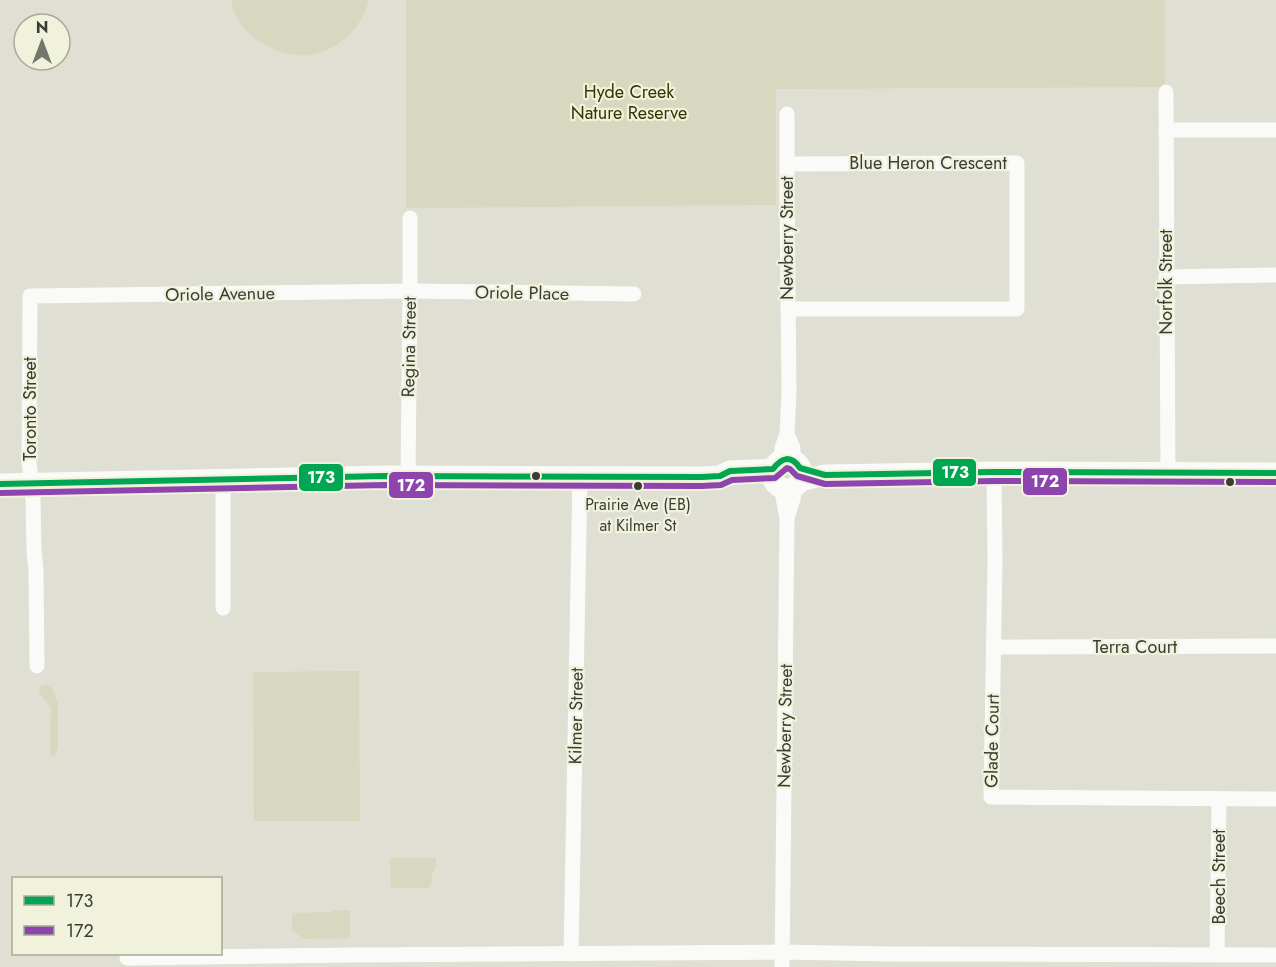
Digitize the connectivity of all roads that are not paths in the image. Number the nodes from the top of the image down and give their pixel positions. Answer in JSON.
{"nodes":[{"id":1,"x":1166,"y":92,"type":"dead end"},
{"id":2,"x":787,"y":114,"type":"dead end"},
{"id":3,"x":1166,"y":130,"type":"junction"},
{"id":4,"x":1276,"y":130,"type":"edge"},
{"id":5,"x":787,"y":164,"type":"junction"},
{"id":6,"x":410,"y":218,"type":"dead end"},
{"id":7,"x":1276,"y":275,"type":"edge"},
{"id":8,"x":1166,"y":277,"type":"junction"},
{"id":9,"x":410,"y":291,"type":"junction"},
{"id":10,"x":634,"y":294,"type":"dead end"},
{"id":11,"x":30,"y":296,"type":"joint"},
{"id":12,"x":788,"y":309,"type":"junction"},
{"id":13,"x":994,"y":472,"type":"junction"},
{"id":14,"x":1168,"y":472,"type":"junction"},
{"id":15,"x":1276,"y":472,"type":"edge"},
{"id":16,"x":787,"y":474,"type":"junction"},
{"id":17,"x":408,"y":476,"type":"junction"},
{"id":18,"x":580,"y":477,"type":"junction"},
{"id":19,"x":223,"y":480,"type":"junction"},
{"id":20,"x":31,"y":483,"type":"junction"},
{"id":21,"x":0,"y":484,"type":"edge"},
{"id":22,"x":223,"y":608,"type":"dead end"},
{"id":23,"x":1276,"y":646,"type":"edge"},
{"id":24,"x":994,"y":647,"type":"junction"},
{"id":25,"x":37,"y":666,"type":"dead end"},
{"id":26,"x":1219,"y":799,"type":"junction"},
{"id":27,"x":1276,"y":799,"type":"edge"},
{"id":28,"x":571,"y":954,"type":"junction"},
{"id":29,"x":1217,"y":955,"type":"junction"},
{"id":30,"x":1276,"y":955,"type":"edge"},
{"id":31,"x":127,"y":958,"type":"dead end"},
{"id":32,"x":782,"y":960,"type":"edge"},
{"id":33,"x":372,"y":961,"type":"edge"}],
"edges":[{"from":1,"to":3,"type":"street","name":"Norfolk Street"},
{"from":2,"to":5,"type":"street","name":"Newberry Street"},
{"from":3,"to":4,"type":"street"},
{"from":3,"to":8,"type":"street","name":"Norfolk Street"},
{"from":5,"to":12,"type":"street","name":"Newberry Street"},
{"from":5,"to":12,"type":"street","name":"Blue Heron Crescent"},
{"from":6,"to":9,"type":"street","name":"Regina Street"},
{"from":7,"to":8,"type":"street"},
{"from":8,"to":14,"type":"street","name":"Norfolk Street"},
{"from":9,"to":10,"type":"street","name":"Oriole Place"},
{"from":9,"to":11,"type":"street","name":"Oriole Avenue"},
{"from":9,"to":17,"type":"street","name":"Regina Street"},
{"from":11,"to":20,"type":"street","name":"Toronto Street"},
{"from":12,"to":16,"type":"street","name":"Newberry Street"},
{"from":13,"to":14,"type":"main road"},
{"from":13,"to":16,"type":"main road"},
{"from":13,"to":24,"type":"street","name":"Glade Court"},
{"from":14,"to":15,"type":"main road"},
{"from":16,"to":18,"type":"main road"},
{"from":16,"to":32,"type":"street","name":"Newberry Street"},
{"from":17,"to":18,"type":"main road"},
{"from":17,"to":19,"type":"main road"},
{"from":18,"to":28,"type":"street","name":"Kilmer Street"},
{"from":19,"to":20,"type":"main road"},
{"from":19,"to":22,"type":"street"},
{"from":20,"to":21,"type":"main road"},
{"from":20,"to":25,"type":"street","name":"Toronto Street"},
{"from":23,"to":24,"type":"street","name":"Terra Court"},
{"from":24,"to":26,"type":"street","name":"Glade Court"},
{"from":26,"to":27,"type":"street","name":"Glade Court"},
{"from":26,"to":29,"type":"street","name":"Beech Street"},
{"from":28,"to":32,"type":"street"},
{"from":28,"to":33,"type":"street"},
{"from":29,"to":30,"type":"street"},
{"from":29,"to":32,"type":"street"},
{"from":31,"to":33,"type":"street"}]}
